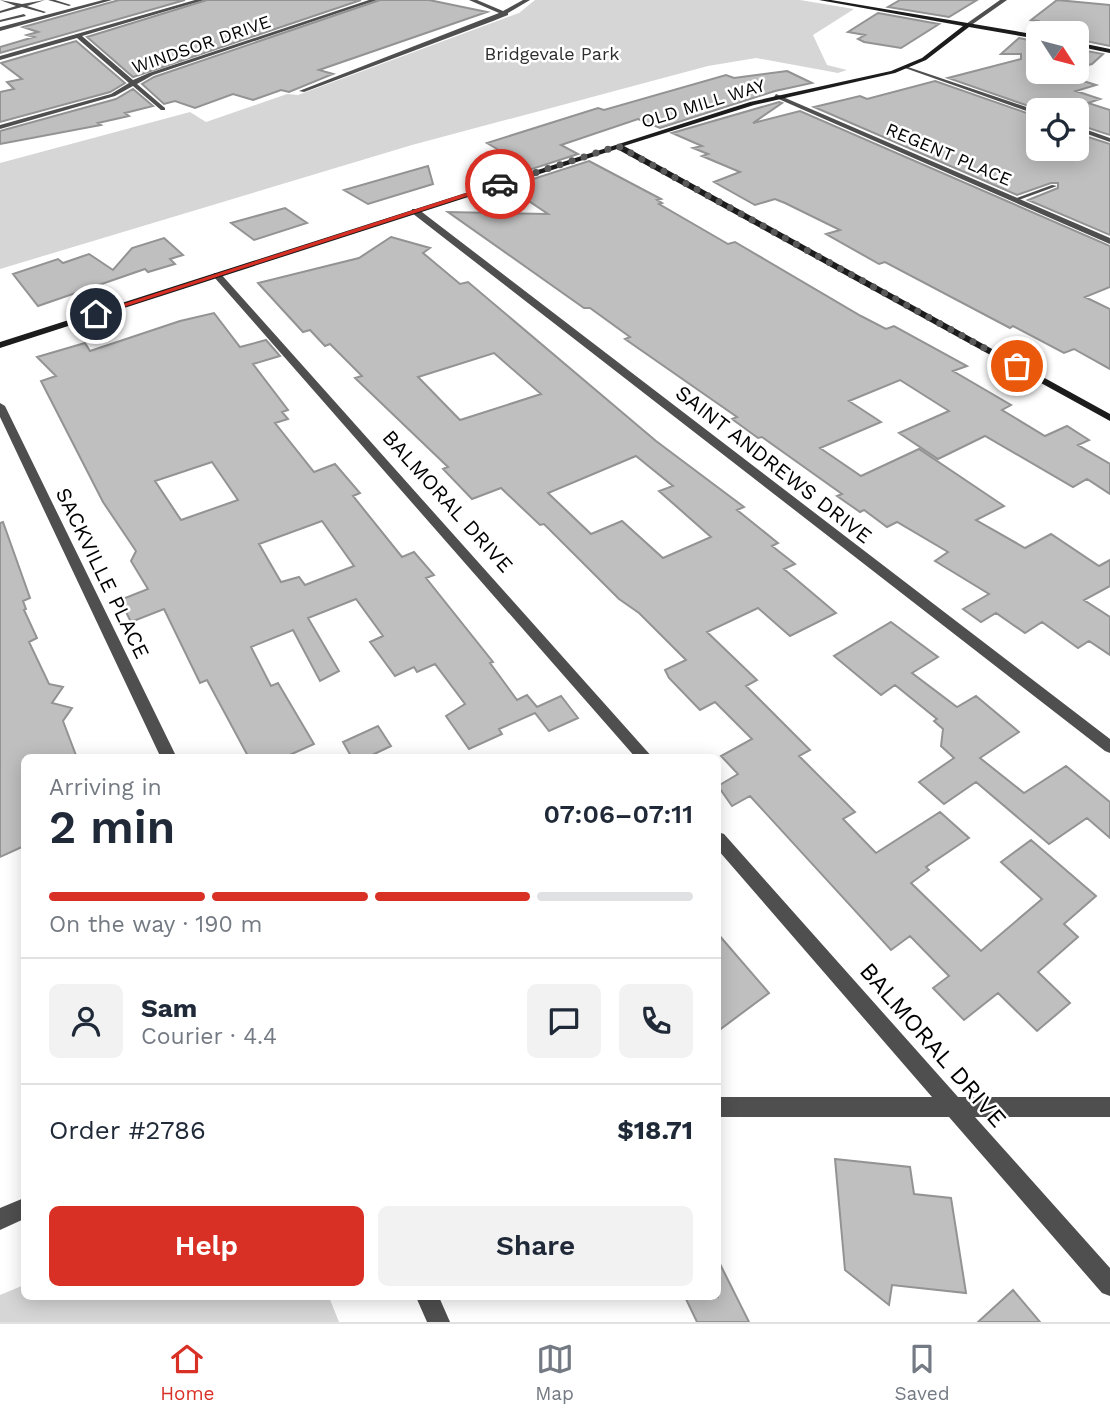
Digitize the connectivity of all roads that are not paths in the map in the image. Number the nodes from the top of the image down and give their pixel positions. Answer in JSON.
{"nodes":[{"id":1,"x":4,"y":0,"type":"edge"},
{"id":2,"x":43,"y":0,"type":"edge"},
{"id":3,"x":50,"y":0,"type":"edge"},
{"id":4,"x":109,"y":0,"type":"edge"},
{"id":5,"x":201,"y":0,"type":"edge"},
{"id":6,"x":374,"y":0,"type":"edge"},
{"id":7,"x":472,"y":0,"type":"edge"},
{"id":8,"x":527,"y":0,"type":"edge"},
{"id":9,"x":822,"y":0,"type":"edge"},
{"id":10,"x":1003,"y":0,"type":"edge"},
{"id":11,"x":69,"y":5,"type":"dead end"},
{"id":12,"x":21,"y":6,"type":"junction"},
{"id":13,"x":0,"y":12,"type":"edge"},
{"id":14,"x":44,"y":12,"type":"dead end"},
{"id":15,"x":506,"y":14,"type":"junction"},
{"id":16,"x":24,"y":15,"type":"dead end"},
{"id":17,"x":0,"y":21,"type":"edge"},
{"id":18,"x":968,"y":25,"type":"junction"},
{"id":19,"x":0,"y":29,"type":"edge"},
{"id":20,"x":1026,"y":35,"type":"edge"},
{"id":21,"x":78,"y":36,"type":"junction"},
{"id":22,"x":1089,"y":47,"type":"edge"},
{"id":23,"x":1110,"y":51,"type":"edge"},
{"id":24,"x":0,"y":58,"type":"edge"},
{"id":25,"x":907,"y":67,"type":"junction"},
{"id":26,"x":131,"y":81,"type":"junction"},
{"id":27,"x":302,"y":91,"type":"dead end"},
{"id":28,"x":776,"y":96,"type":"junction"},
{"id":29,"x":163,"y":109,"type":"dead end"},
{"id":30,"x":1026,"y":109,"type":"edge"},
{"id":31,"x":0,"y":127,"type":"edge"},
{"id":32,"x":1089,"y":133,"type":"edge"},
{"id":33,"x":1110,"y":140,"type":"edge"},
{"id":34,"x":618,"y":146,"type":"junction"},
{"id":35,"x":1054,"y":186,"type":"dead end"},
{"id":36,"x":1014,"y":200,"type":"junction"},
{"id":37,"x":415,"y":211,"type":"junction"},
{"id":38,"x":1110,"y":241,"type":"edge"},
{"id":39,"x":217,"y":275,"type":"junction"},
{"id":40,"x":0,"y":345,"type":"edge"},
{"id":41,"x":0,"y":406,"type":"edge"},
{"id":42,"x":1110,"y":418,"type":"edge"},
{"id":43,"x":1110,"y":747,"type":"edge"},
{"id":44,"x":167,"y":754,"type":"edge"},
{"id":45,"x":641,"y":754,"type":"edge"},
{"id":46,"x":721,"y":842,"type":"edge"},
{"id":47,"x":721,"y":1107,"type":"edge"},
{"id":48,"x":1110,"y":1107,"type":"edge"},
{"id":49,"x":957,"y":1108,"type":"junction"},
{"id":50,"x":21,"y":1210,"type":"edge"},
{"id":51,"x":0,"y":1219,"type":"edge"},
{"id":52,"x":1110,"y":1285,"type":"edge"},
{"id":53,"x":428,"y":1300,"type":"edge"},
{"id":54,"x":439,"y":1322,"type":"edge"}],
"edges":[{"from":1,"to":12,"type":"lane"},
{"from":2,"to":12,"type":"lane"},
{"from":3,"to":11,"type":"lane"},
{"from":4,"to":19,"type":"street"},
{"from":5,"to":21,"type":"street"},
{"from":6,"to":26,"type":"street","name":"WINDSOR DRIVE"},
{"from":7,"to":15,"type":"street"},
{"from":8,"to":15,"type":"street"},
{"from":9,"to":18,"type":"street"},
{"from":10,"to":18,"type":"street"},
{"from":12,"to":13,"type":"lane"},
{"from":12,"to":14,"type":"lane"},
{"from":15,"to":27,"type":"street"},
{"from":16,"to":17,"type":"lane"},
{"from":18,"to":20,"type":"street"},
{"from":18,"to":25,"type":"street","name":"OLD MILL WAY"},
{"from":21,"to":24,"type":"street"},
{"from":21,"to":26,"type":"street"},
{"from":22,"to":23,"type":"street"},
{"from":25,"to":28,"type":"street","name":"OLD MILL WAY"},
{"from":25,"to":30,"type":"street"},
{"from":26,"to":29,"type":"street"},
{"from":26,"to":31,"type":"street","name":"WINDSOR DRIVE"},
{"from":28,"to":34,"type":"street","name":"OLD MILL WAY"},
{"from":28,"to":36,"type":"street","name":"REGENT PLACE"},
{"from":32,"to":33,"type":"street"},
{"from":34,"to":37,"type":"street","name":"OLD MILL WAY"},
{"from":34,"to":42,"type":"street"},
{"from":35,"to":36,"type":"lane"},
{"from":36,"to":38,"type":"street","name":"REGENT PLACE"},
{"from":37,"to":39,"type":"street","name":"OLD MILL WAY"},
{"from":37,"to":43,"type":"street","name":"SAINT ANDREWS DRIVE"},
{"from":39,"to":40,"type":"street","name":"OLD MILL WAY"},
{"from":39,"to":45,"type":"street","name":"BALMORAL DRIVE"},
{"from":41,"to":44,"type":"street","name":"SACKVILLE PLACE"},
{"from":46,"to":49,"type":"street","name":"BALMORAL DRIVE"},
{"from":47,"to":49,"type":"street"},
{"from":48,"to":49,"type":"street"},
{"from":49,"to":52,"type":"street","name":"BALMORAL DRIVE"},
{"from":50,"to":51,"type":"street"},
{"from":53,"to":54,"type":"street"}]}
